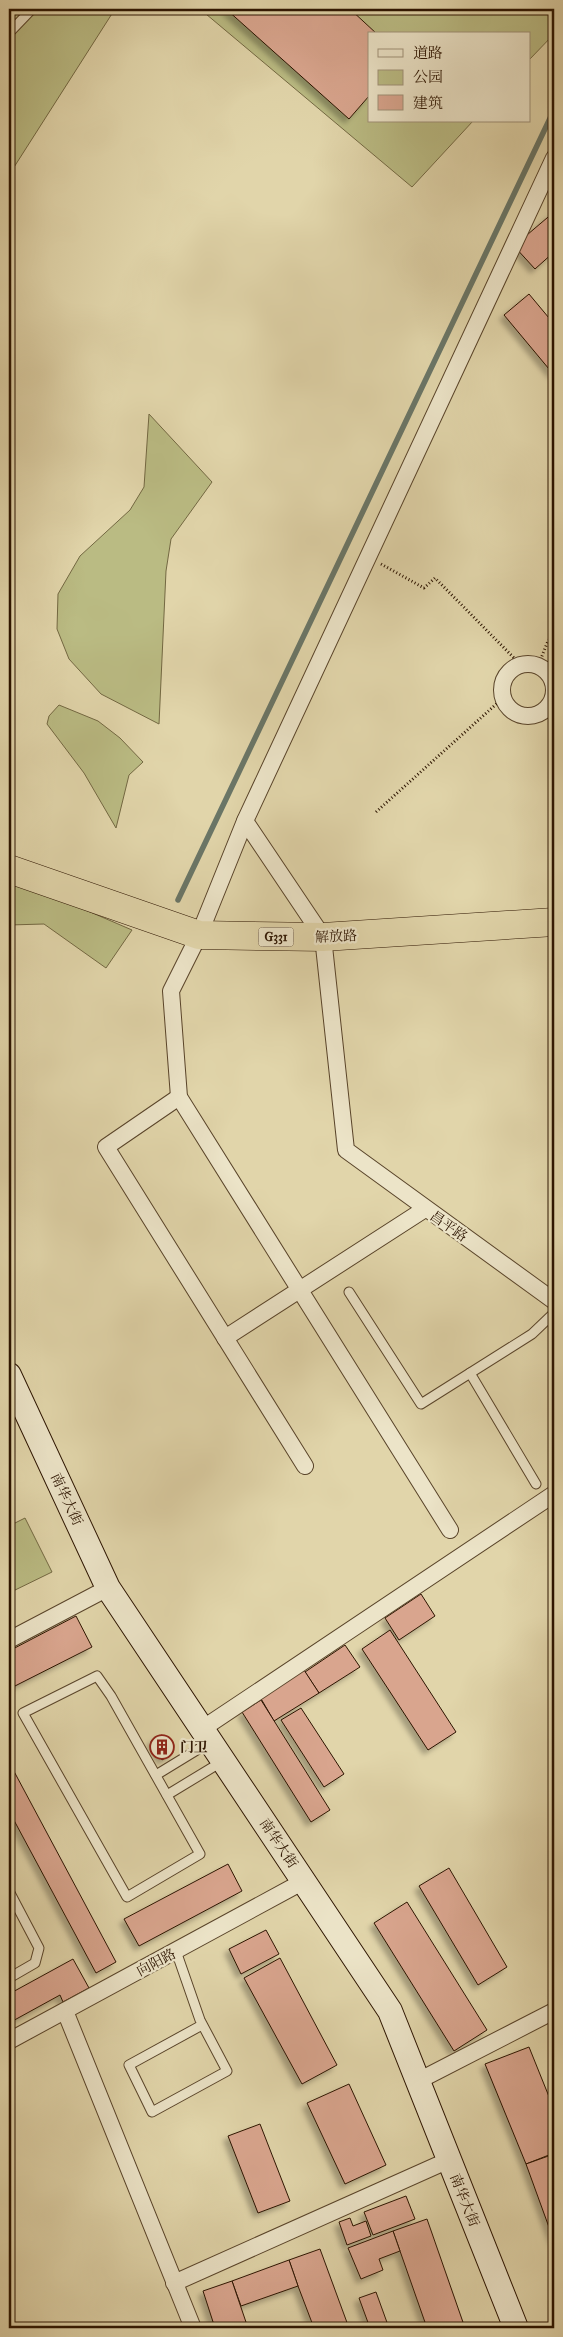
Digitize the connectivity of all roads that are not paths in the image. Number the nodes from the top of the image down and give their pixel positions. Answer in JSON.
{"nodes":[{"id":1,"x":32,"y":9,"type":"edge"},
{"id":2,"x":9,"y":33,"type":"edge"},
{"id":3,"x":554,"y":158,"type":"edge"},
{"id":4,"x":551,"y":709,"type":"edge"},
{"id":5,"x":245,"y":821,"type":"junction"},
{"id":6,"x":9,"y":869,"type":"edge"},
{"id":7,"x":554,"y":922,"type":"edge"},
{"id":8,"x":199,"y":936,"type":"junction"},
{"id":9,"x":323,"y":937,"type":"junction"},
{"id":10,"x":179,"y":1097,"type":"junction"},
{"id":11,"x":425,"y":1209,"type":"junction"},
{"id":12,"x":300,"y":1291,"type":"junction"},
{"id":13,"x":349,"y":1292,"type":"dead end"},
{"id":14,"x":554,"y":1301,"type":"edge"},
{"id":15,"x":554,"y":1313,"type":"edge"},
{"id":16,"x":226,"y":1338,"type":"junction"},
{"id":17,"x":470,"y":1373,"type":"junction"},
{"id":18,"x":9,"y":1375,"type":"edge"},
{"id":19,"x":305,"y":1466,"type":"dead end"},
{"id":20,"x":536,"y":1484,"type":"dead end"},
{"id":21,"x":554,"y":1494,"type":"edge"},
{"id":22,"x":450,"y":1530,"type":"dead end"},
{"id":23,"x":108,"y":1588,"type":"junction"},
{"id":24,"x":9,"y":1640,"type":"edge"},
{"id":25,"x":212,"y":1744,"type":"junction"},
{"id":26,"x":156,"y":1775,"type":"junction"},
{"id":27,"x":167,"y":1795,"type":"junction"},
{"id":28,"x":304,"y":1882,"type":"junction"},
{"id":29,"x":9,"y":1891,"type":"edge"},
{"id":30,"x":176,"y":1951,"type":"junction"},
{"id":31,"x":9,"y":1978,"type":"edge"},
{"id":32,"x":65,"y":2011,"type":"junction"},
{"id":33,"x":554,"y":2011,"type":"edge"},
{"id":34,"x":202,"y":2025,"type":"junction"},
{"id":35,"x":9,"y":2042,"type":"edge"},
{"id":36,"x":418,"y":2081,"type":"junction"},
{"id":37,"x":449,"y":2160,"type":"junction"},
{"id":38,"x":174,"y":2283,"type":"junction"},
{"id":39,"x":192,"y":2328,"type":"edge"},
{"id":40,"x":516,"y":2328,"type":"edge"}],
"edges":[{"from":1,"to":2,"type":"lane"},
{"from":3,"to":5,"type":"street"},
{"from":4,"to":4,"type":"street"},
{"from":5,"to":8,"type":"street"},
{"from":5,"to":9,"type":"street"},
{"from":6,"to":8,"type":"highway","name":"解放路","number":"G331"},
{"from":7,"to":9,"type":"highway","name":"解放路","number":"G331"},
{"from":8,"to":9,"type":"highway","name":"解放路","number":"G331"},
{"from":8,"to":10,"type":"street"},
{"from":9,"to":11,"type":"street","name":"昌平路"},
{"from":10,"to":12,"type":"street"},
{"from":10,"to":16,"type":"street"},
{"from":11,"to":12,"type":"street"},
{"from":11,"to":14,"type":"street","name":"昌平路"},
{"from":12,"to":16,"type":"street"},
{"from":12,"to":22,"type":"street"},
{"from":13,"to":17,"type":"lane"},
{"from":15,"to":17,"type":"lane"},
{"from":16,"to":19,"type":"street"},
{"from":17,"to":20,"type":"lane"},
{"from":18,"to":23,"type":"main road","name":"南华大街"},
{"from":21,"to":25,"type":"street"},
{"from":23,"to":24,"type":"street"},
{"from":23,"to":25,"type":"main road","name":"南华大街"},
{"from":25,"to":26,"type":"lane"},
{"from":25,"to":27,"type":"lane"},
{"from":25,"to":28,"type":"main road","name":"南华大街"},
{"from":26,"to":27,"type":"lane"},
{"from":26,"to":27,"type":"lane"},
{"from":28,"to":30,"type":"street","name":"向阳路"},
{"from":28,"to":36,"type":"main road","name":"南华大街"},
{"from":29,"to":31,"type":"lane"},
{"from":30,"to":32,"type":"street","name":"向阳路"},
{"from":30,"to":34,"type":"lane"},
{"from":32,"to":35,"type":"street","name":"向阳路"},
{"from":32,"to":38,"type":"street"},
{"from":33,"to":36,"type":"street"},
{"from":34,"to":34,"type":"lane"},
{"from":36,"to":37,"type":"main road","name":"南华大街"},
{"from":37,"to":38,"type":"street"},
{"from":37,"to":40,"type":"main road","name":"南华大街"},
{"from":38,"to":39,"type":"street"}]}
